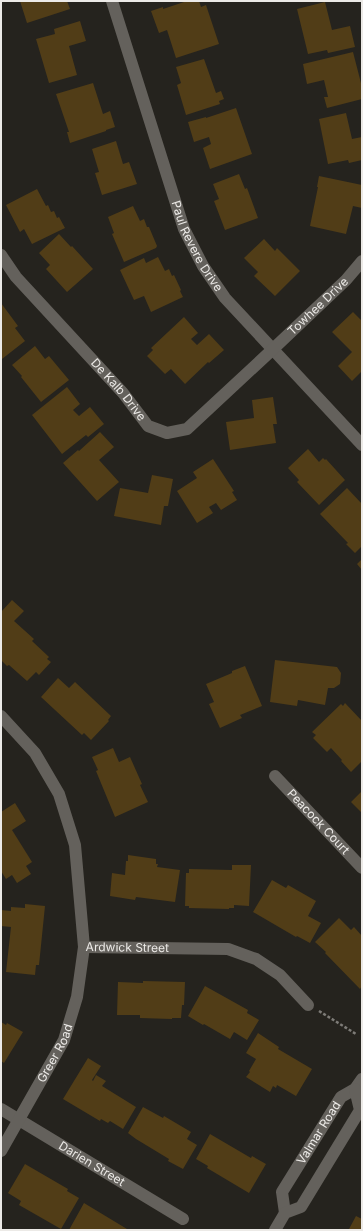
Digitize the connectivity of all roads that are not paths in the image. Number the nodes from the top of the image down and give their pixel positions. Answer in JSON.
{"nodes":[{"id":1,"x":112,"y":1,"type":"edge"},
{"id":2,"x":1,"y":255,"type":"edge"},
{"id":3,"x":362,"y":261,"type":"edge"},
{"id":4,"x":272,"y":350,"type":"junction"},
{"id":5,"x":362,"y":445,"type":"edge"},
{"id":6,"x":1,"y":716,"type":"edge"},
{"id":7,"x":275,"y":776,"type":"dead end"},
{"id":8,"x":362,"y":868,"type":"edge"},
{"id":9,"x":84,"y":947,"type":"junction"},
{"id":10,"x":308,"y":1005,"type":"road end"},
{"id":11,"x":359,"y":1084,"type":"edge"},
{"id":12,"x":1,"y":1109,"type":"edge"},
{"id":13,"x":19,"y":1120,"type":"junction"},
{"id":14,"x":1,"y":1151,"type":"edge"},
{"id":15,"x":286,"y":1213,"type":"junction"},
{"id":16,"x":183,"y":1219,"type":"dead end"},
{"id":17,"x":275,"y":1230,"type":"edge"}],
"edges":[{"from":1,"to":4,"type":"street","name":"Paul Revere Drive"},
{"from":2,"to":4,"type":"street","name":"De Kalb Drive"},
{"from":3,"to":4,"type":"street","name":"Towhee Drive"},
{"from":4,"to":5,"type":"street","name":"Paul Revere Drive"},
{"from":6,"to":9,"type":"street","name":"Ardwick Street"},
{"from":7,"to":8,"type":"street","name":"Peacock Court"},
{"from":9,"to":10,"type":"street","name":"Ardwick Street"},
{"from":9,"to":13,"type":"street","name":"Greer Road"},
{"from":11,"to":15,"type":"street","name":"Valmar Road"},
{"from":11,"to":15,"type":"street","name":"Valmar Road"},
{"from":12,"to":13,"type":"street","name":"Darien Street"},
{"from":13,"to":14,"type":"street","name":"Greer Road"},
{"from":13,"to":16,"type":"street","name":"Darien Street"},
{"from":15,"to":17,"type":"street"}]}
